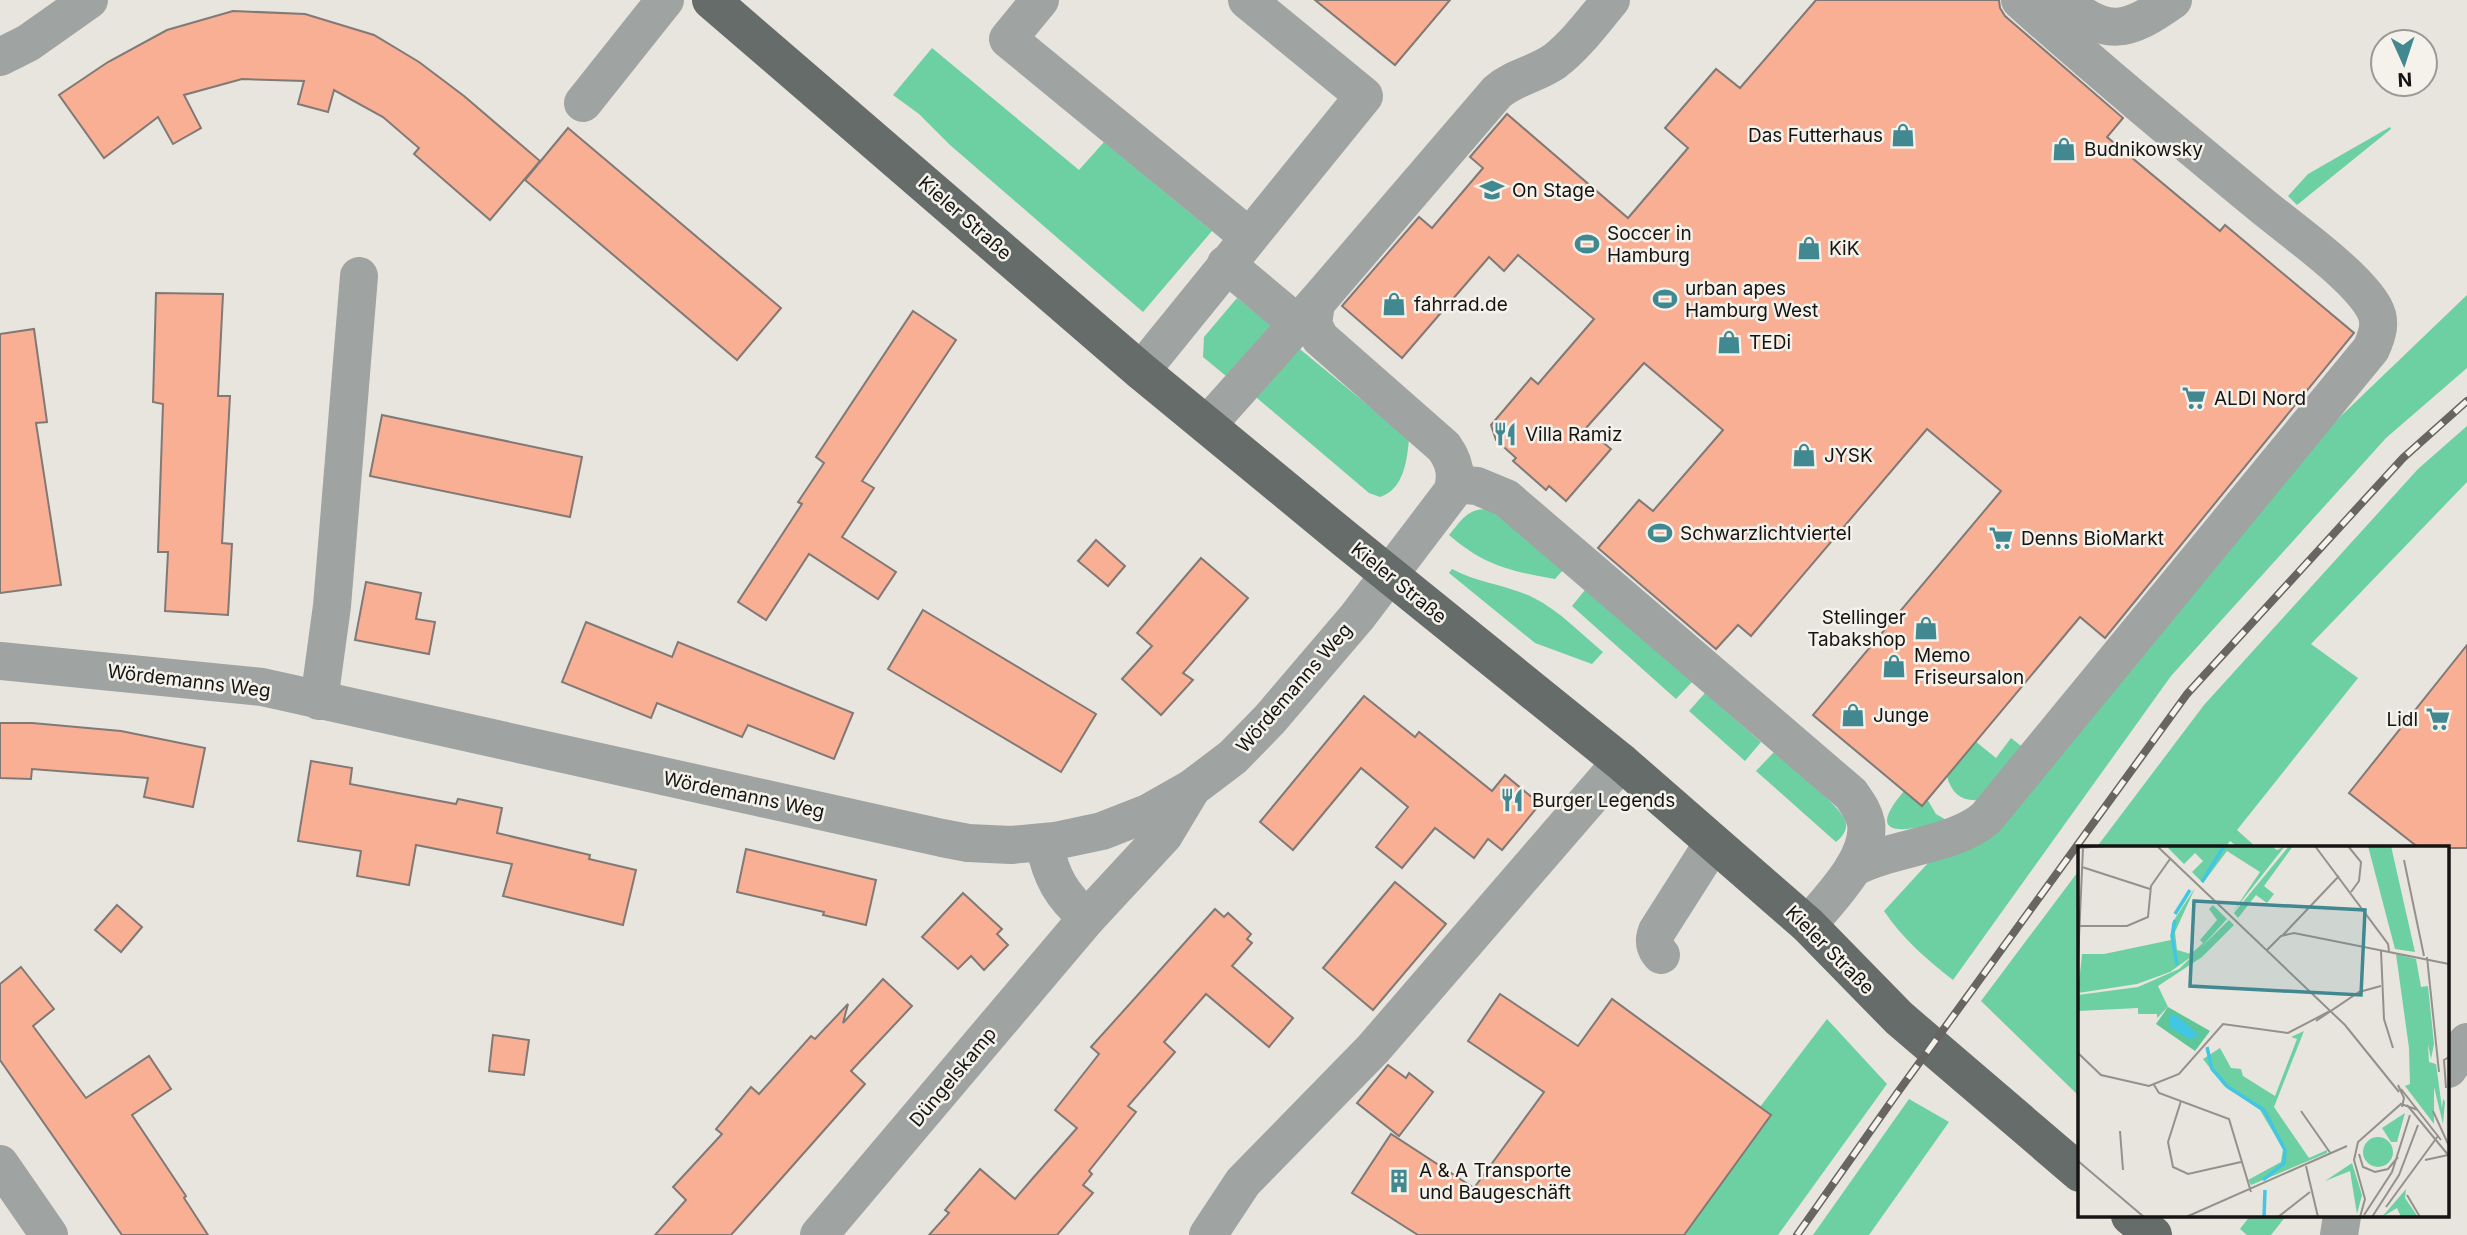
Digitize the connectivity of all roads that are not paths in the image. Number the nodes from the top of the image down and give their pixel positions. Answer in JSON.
{"nodes":[{"id":1,"x":89,"y":0,"type":"edge"},
{"id":2,"x":665,"y":0,"type":"edge"},
{"id":3,"x":711,"y":0,"type":"edge"},
{"id":4,"x":1040,"y":0,"type":"edge"},
{"id":5,"x":1247,"y":0,"type":"edge"},
{"id":6,"x":1611,"y":0,"type":"edge"},
{"id":7,"x":2020,"y":0,"type":"edge"},
{"id":8,"x":2063,"y":0,"type":"edge"},
{"id":9,"x":2127,"y":0,"type":"edge"},
{"id":10,"x":2173,"y":0,"type":"edge"},
{"id":11,"x":2097,"y":25,"type":"junction"},
{"id":12,"x":0,"y":57,"type":"edge"},
{"id":13,"x":583,"y":103,"type":"dead end"},
{"id":14,"x":1237,"y":250,"type":"junction"},
{"id":15,"x":359,"y":276,"type":"dead end"},
{"id":16,"x":1307,"y":313,"type":"junction"},
{"id":17,"x":1141,"y":371,"type":"junction"},
{"id":18,"x":1206,"y":425,"type":"junction"},
{"id":19,"x":1455,"y":484,"type":"junction"},
{"id":20,"x":1389,"y":575,"type":"junction"},
{"id":21,"x":0,"y":661,"type":"edge"},
{"id":22,"x":319,"y":701,"type":"junction"},
{"id":23,"x":1621,"y":762,"type":"junction"},
{"id":24,"x":1192,"y":788,"type":"junction"},
{"id":25,"x":1044,"y":842,"type":"junction"},
{"id":26,"x":1713,"y":843,"type":"junction"},
{"id":27,"x":1853,"y":868,"type":"junction"},
{"id":28,"x":1087,"y":918,"type":"junction"},
{"id":29,"x":1808,"y":925,"type":"junction"},
{"id":30,"x":1661,"y":955,"type":"dead end"},
{"id":31,"x":2467,"y":1042,"type":"edge"},
{"id":32,"x":2450,"y":1066,"type":"edge"},
{"id":33,"x":0,"y":1164,"type":"edge"},
{"id":34,"x":2078,"y":1171,"type":"edge"},
{"id":35,"x":2132,"y":1218,"type":"edge"},
{"id":36,"x":49,"y":1235,"type":"edge"},
{"id":37,"x":818,"y":1235,"type":"edge"},
{"id":38,"x":1208,"y":1235,"type":"edge"},
{"id":39,"x":2153,"y":1235,"type":"edge"}],
"edges":[{"from":1,"to":12,"type":"street"},
{"from":2,"to":13,"type":"street"},
{"from":3,"to":17,"type":"main road","name":"Kieler Straße"},
{"from":4,"to":14,"type":"street"},
{"from":5,"to":14,"type":"street"},
{"from":6,"to":16,"type":"street"},
{"from":7,"to":27,"type":"street"},
{"from":8,"to":11,"type":"street"},
{"from":9,"to":11,"type":"street"},
{"from":10,"to":11,"type":"street"},
{"from":14,"to":16,"type":"street"},
{"from":14,"to":17,"type":"street"},
{"from":15,"to":22,"type":"street"},
{"from":16,"to":18,"type":"street"},
{"from":16,"to":19,"type":"street"},
{"from":17,"to":18,"type":"main road","name":"Kieler Straße"},
{"from":18,"to":20,"type":"main road","name":"Kieler Straße"},
{"from":19,"to":20,"type":"street","name":"Wördemanns Weg"},
{"from":19,"to":27,"type":"street"},
{"from":20,"to":23,"type":"main road","name":"Kieler Straße"},
{"from":20,"to":24,"type":"street","name":"Wördemanns Weg"},
{"from":21,"to":22,"type":"street","name":"Wördemanns Weg"},
{"from":22,"to":25,"type":"street","name":"Wördemanns Weg"},
{"from":23,"to":26,"type":"main road","name":"Kieler Straße"},
{"from":23,"to":38,"type":"street"},
{"from":24,"to":25,"type":"street","name":"Wördemanns Weg"},
{"from":24,"to":28,"type":"street","name":"Düngelskamp"},
{"from":25,"to":28,"type":"street"},
{"from":26,"to":29,"type":"main road","name":"Kieler Straße"},
{"from":26,"to":30,"type":"street"},
{"from":27,"to":29,"type":"street"},
{"from":28,"to":37,"type":"street","name":"Düngelskamp"},
{"from":29,"to":34,"type":"main road","name":"Kieler Straße"},
{"from":31,"to":32,"type":"street"},
{"from":33,"to":36,"type":"street"},
{"from":35,"to":39,"type":"main road"}]}
